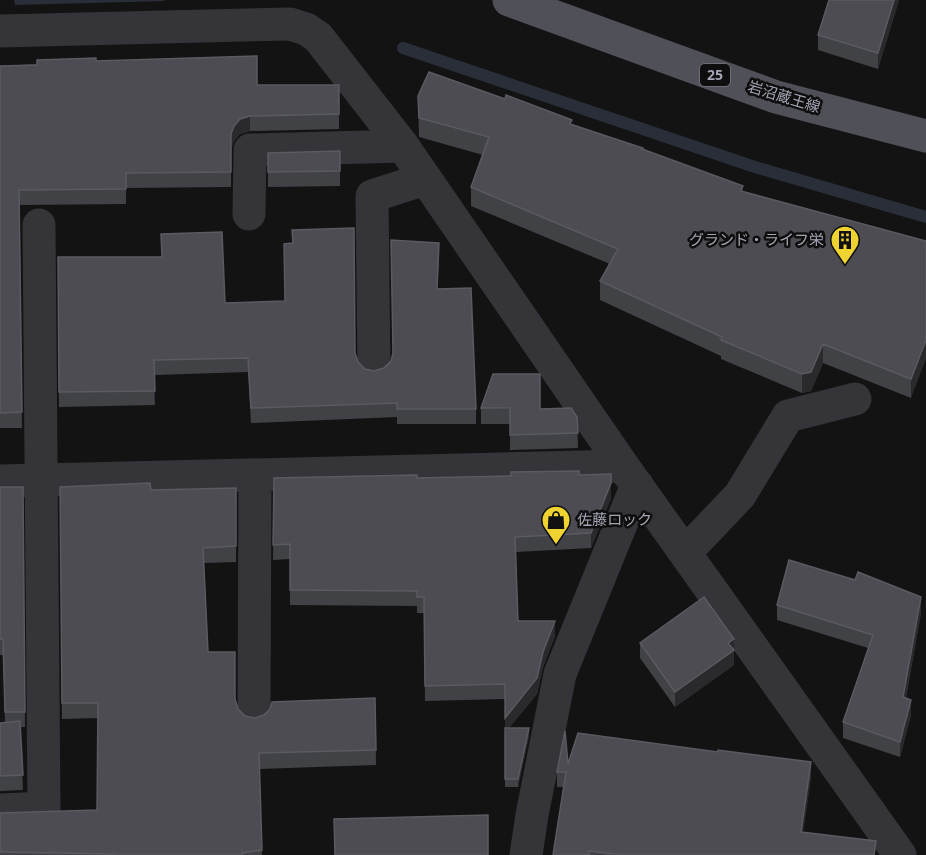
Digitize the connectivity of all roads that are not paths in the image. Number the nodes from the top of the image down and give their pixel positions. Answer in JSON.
{"nodes":[{"id":1,"x":509,"y":0,"type":"edge"},
{"id":2,"x":0,"y":31,"type":"edge"},
{"id":3,"x":926,"y":136,"type":"edge"},
{"id":4,"x":403,"y":146,"type":"junction"},
{"id":5,"x":425,"y":179,"type":"junction"},
{"id":6,"x":249,"y":214,"type":"dead end"},
{"id":7,"x":39,"y":225,"type":"dead end"},
{"id":8,"x":374,"y":367,"type":"dead end"},
{"id":9,"x":855,"y":399,"type":"dead end"},
{"id":10,"x":255,"y":475,"type":"junction"},
{"id":11,"x":630,"y":476,"type":"junction"},
{"id":12,"x":40,"y":480,"type":"junction"},
{"id":13,"x":0,"y":481,"type":"edge"},
{"id":14,"x":685,"y":553,"type":"junction"},
{"id":15,"x":254,"y":715,"type":"edge"},
{"id":16,"x":0,"y":810,"type":"edge"},
{"id":17,"x":526,"y":855,"type":"edge"},
{"id":18,"x":900,"y":855,"type":"edge"}],
"edges":[{"from":1,"to":3,"type":"main road","name":"岩沼蔵王線","number":"25"},
{"from":2,"to":4,"type":"street"},
{"from":4,"to":5,"type":"street"},
{"from":4,"to":6,"type":"street"},
{"from":5,"to":8,"type":"street"},
{"from":5,"to":11,"type":"street"},
{"from":7,"to":12,"type":"street"},
{"from":9,"to":14,"type":"street"},
{"from":10,"to":11,"type":"street"},
{"from":10,"to":12,"type":"street"},
{"from":10,"to":15,"type":"street"},
{"from":11,"to":14,"type":"street"},
{"from":11,"to":17,"type":"street"},
{"from":12,"to":13,"type":"street"},
{"from":12,"to":16,"type":"street"},
{"from":14,"to":18,"type":"street"}]}
